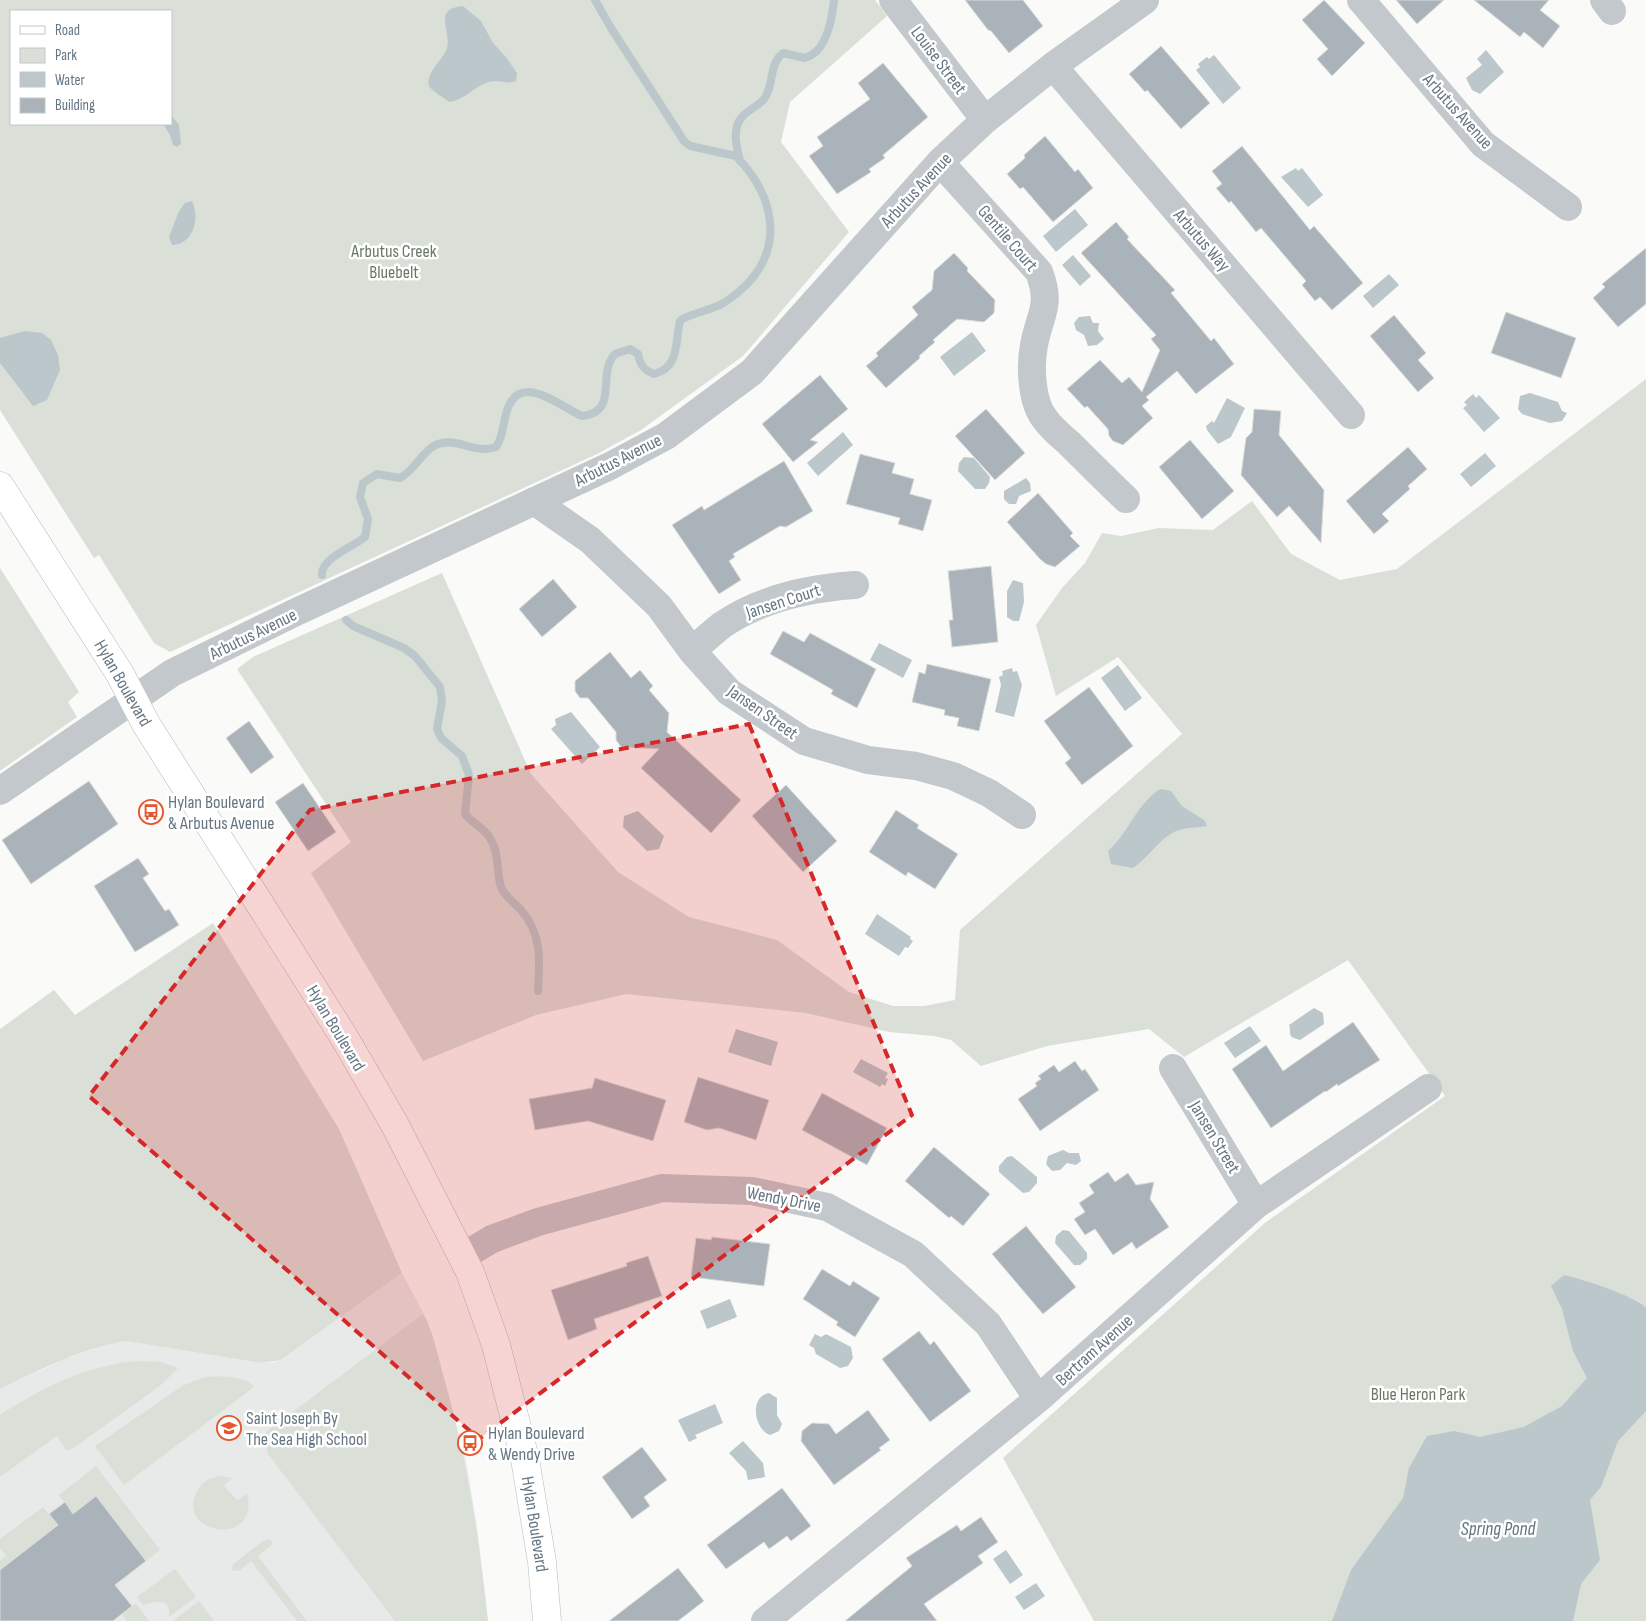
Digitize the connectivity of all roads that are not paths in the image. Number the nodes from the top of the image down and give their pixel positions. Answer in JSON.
{"nodes":[{"id":1,"x":893,"y":0,"type":"edge"},
{"id":2,"x":1145,"y":0,"type":"edge"},
{"id":3,"x":1361,"y":0,"type":"edge"},
{"id":4,"x":1054,"y":66,"type":"junction"},
{"id":5,"x":985,"y":120,"type":"junction"},
{"id":6,"x":940,"y":162,"type":"junction"},
{"id":7,"x":1568,"y":207,"type":"dead end"},
{"id":8,"x":1351,"y":415,"type":"dead end"},
{"id":9,"x":0,"y":486,"type":"edge"},
{"id":10,"x":1126,"y":499,"type":"dead end"},
{"id":11,"x":534,"y":501,"type":"junction"},
{"id":12,"x":855,"y":585,"type":"dead end"},
{"id":13,"x":692,"y":651,"type":"junction"},
{"id":14,"x":134,"y":701,"type":"junction"},
{"id":15,"x":0,"y":791,"type":"edge"},
{"id":16,"x":1022,"y":816,"type":"dead end"},
{"id":17,"x":1173,"y":1068,"type":"dead end"},
{"id":18,"x":1428,"y":1088,"type":"dead end"},
{"id":19,"x":1256,"y":1205,"type":"junction"},
{"id":20,"x":462,"y":1257,"type":"junction"},
{"id":21,"x":1038,"y":1399,"type":"junction"},
{"id":22,"x":793,"y":1612,"type":"edge"},
{"id":23,"x":547,"y":1621,"type":"edge"},
{"id":24,"x":765,"y":1621,"type":"edge"}],
"edges":[{"from":1,"to":5,"type":"street","name":"Louise Street"},
{"from":2,"to":4,"type":"street","name":"Arbutus Avenue"},
{"from":3,"to":7,"type":"street","name":"Arbutus Avenue"},
{"from":4,"to":5,"type":"street","name":"Arbutus Avenue"},
{"from":4,"to":8,"type":"street","name":"Arbutus Way"},
{"from":5,"to":6,"type":"street","name":"Arbutus Avenue"},
{"from":6,"to":10,"type":"street","name":"Gentile Court"},
{"from":6,"to":11,"type":"street","name":"Arbutus Avenue"},
{"from":9,"to":14,"type":"main road","name":"Hylan Boulevard"},
{"from":11,"to":13,"type":"street","name":"Jansen Street"},
{"from":11,"to":14,"type":"street","name":"Arbutus Avenue"},
{"from":12,"to":13,"type":"street","name":"Jansen Court"},
{"from":13,"to":16,"type":"street","name":"Jansen Street"},
{"from":14,"to":15,"type":"street","name":"Arbutus Avenue"},
{"from":14,"to":20,"type":"main road","name":"Hylan Boulevard"},
{"from":17,"to":19,"type":"street","name":"Jansen Street"},
{"from":18,"to":19,"type":"street","name":"Bertram Avenue"},
{"from":19,"to":21,"type":"street","name":"Bertram Avenue"},
{"from":20,"to":21,"type":"street","name":"Wendy Drive"},
{"from":20,"to":23,"type":"main road","name":"Hylan Boulevard"},
{"from":21,"to":22,"type":"street","name":"Bertram Avenue"},
{"from":22,"to":24,"type":"street","name":"Bertram Avenue"}]}
